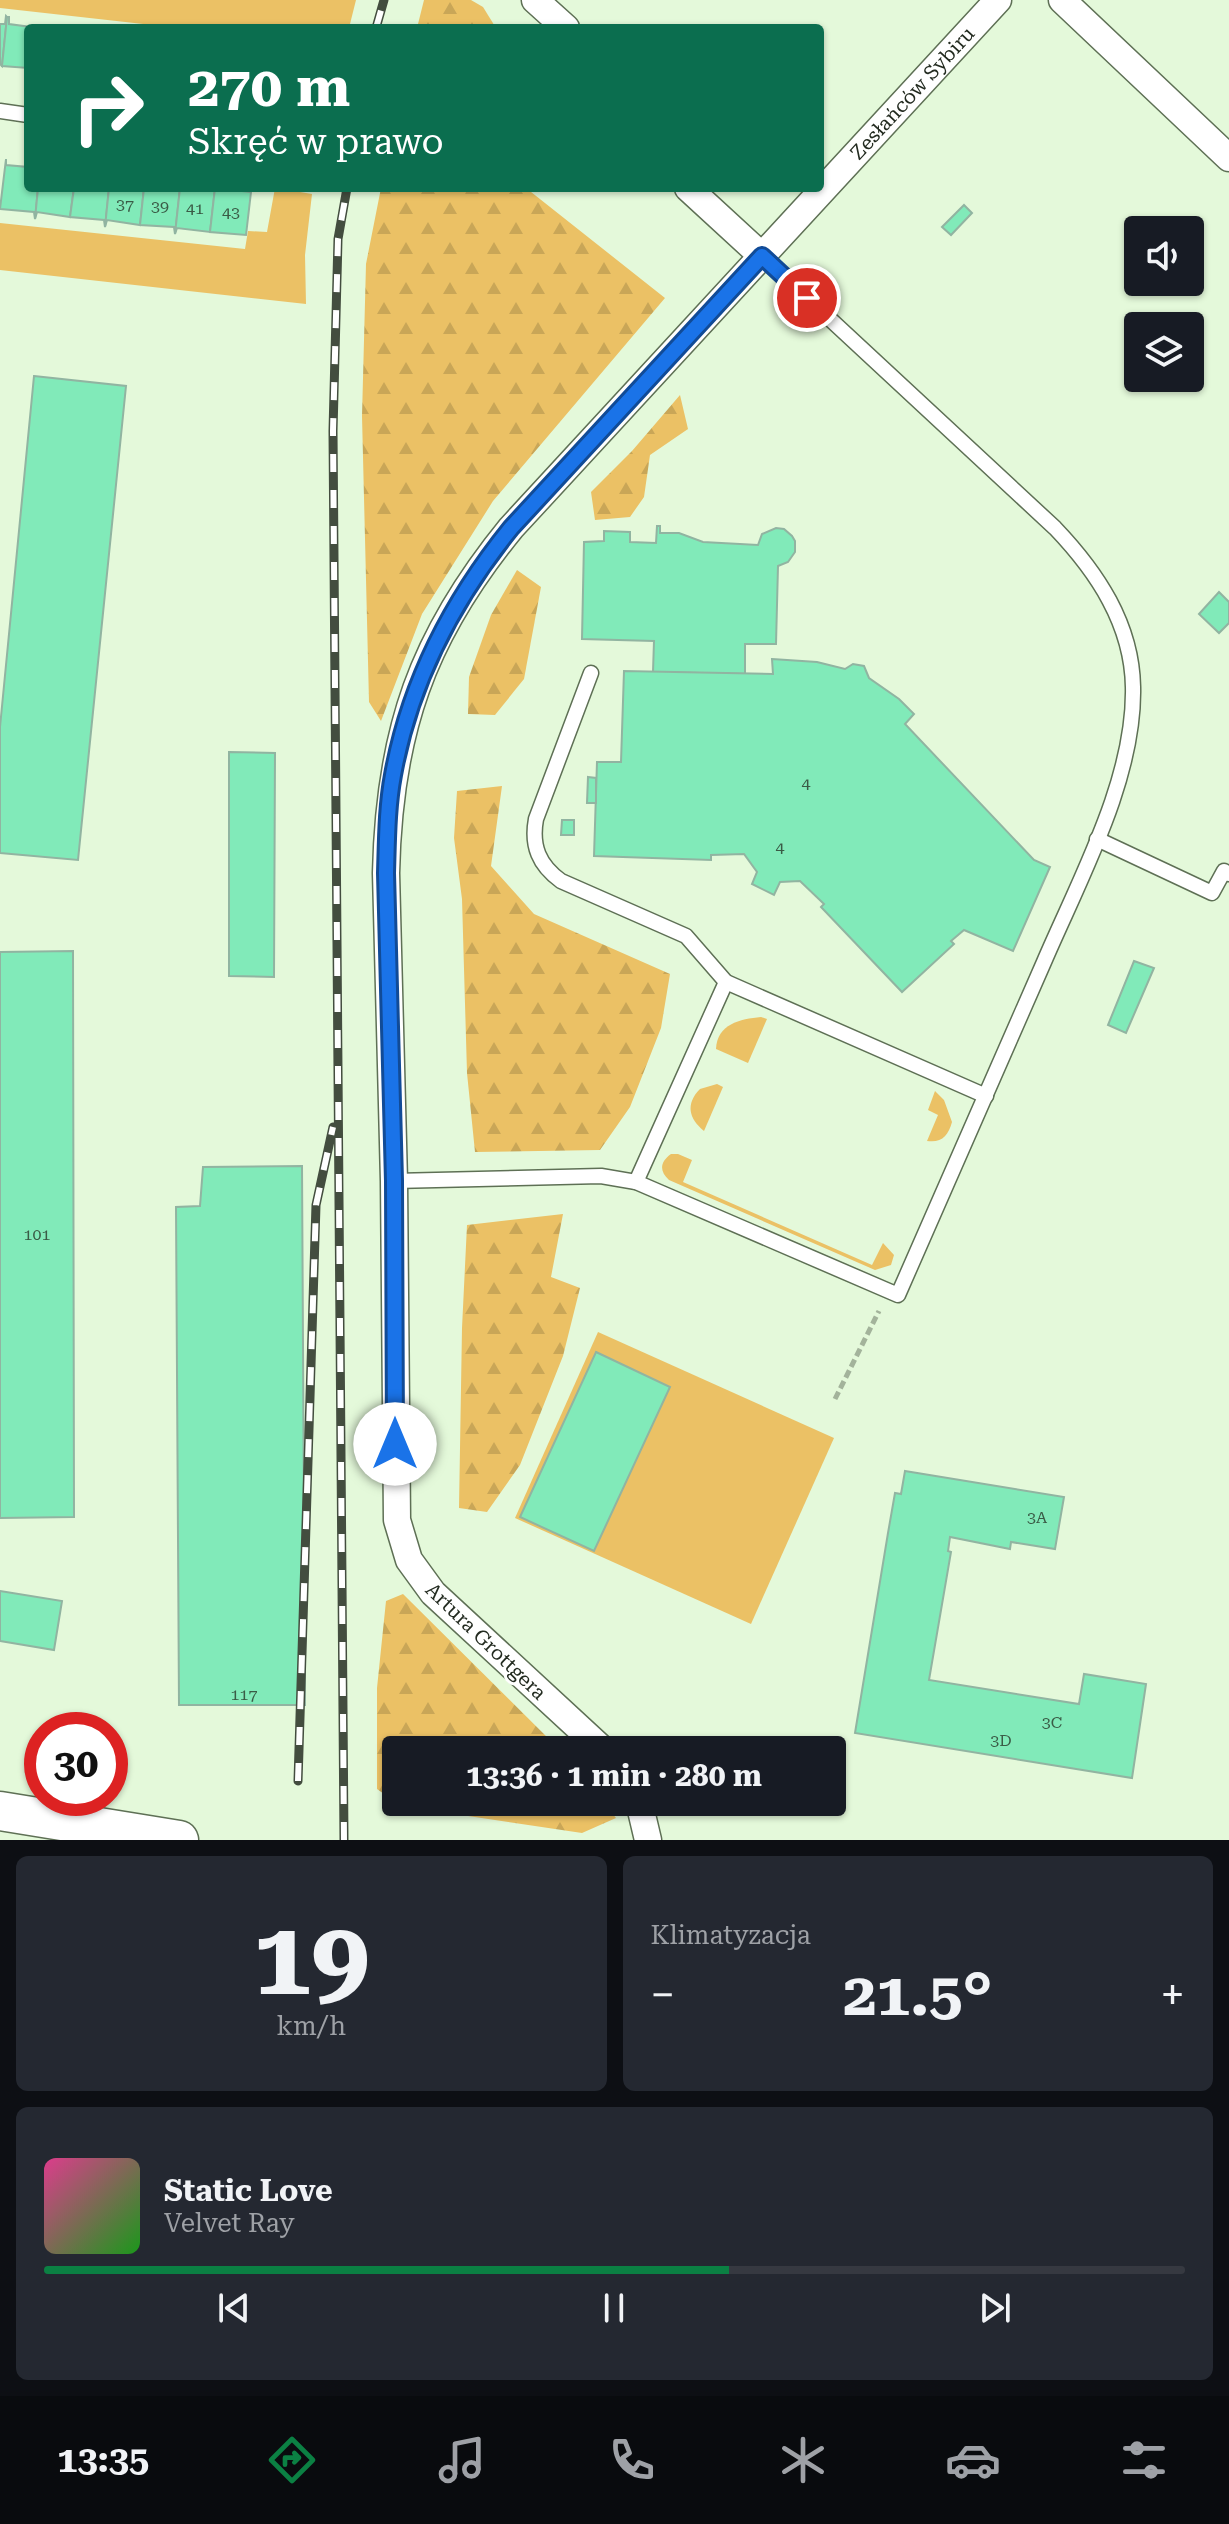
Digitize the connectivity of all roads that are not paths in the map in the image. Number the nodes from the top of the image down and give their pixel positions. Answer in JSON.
{"nodes":[{"id":1,"x":535,"y":0,"type":"edge"},
{"id":2,"x":998,"y":0,"type":"edge"},
{"id":3,"x":1062,"y":0,"type":"edge"},
{"id":4,"x":562,"y":24,"type":"edge"},
{"id":5,"x":0,"y":111,"type":"edge"},
{"id":6,"x":24,"y":114,"type":"edge"},
{"id":7,"x":1229,"y":158,"type":"edge"},
{"id":8,"x":824,"y":189,"type":"edge"},
{"id":9,"x":692,"y":192,"type":"edge"},
{"id":10,"x":821,"y":192,"type":"edge"},
{"id":11,"x":762,"y":256,"type":"junction"},
{"id":12,"x":591,"y":673,"type":"dead end"},
{"id":13,"x":1097,"y":839,"type":"junction"},
{"id":14,"x":1229,"y":874,"type":"edge"},
{"id":15,"x":726,"y":982,"type":"junction"},
{"id":16,"x":986,"y":1096,"type":"junction"},
{"id":17,"x":394,"y":1181,"type":"junction"},
{"id":18,"x":636,"y":1182,"type":"junction"},
{"id":19,"x":588,"y":1736,"type":"edge"},
{"id":20,"x":0,"y":1811,"type":"edge"},
{"id":21,"x":643,"y":1816,"type":"edge"},
{"id":22,"x":179,"y":1840,"type":"edge"},
{"id":23,"x":648,"y":1840,"type":"edge"}],
"edges":[{"from":1,"to":4,"type":"street"},
{"from":2,"to":8,"type":"street","name":"Zesłańców Sybiru"},
{"from":3,"to":7,"type":"street"},
{"from":5,"to":6,"type":"lane"},
{"from":9,"to":11,"type":"street"},
{"from":10,"to":11,"type":"street","name":"Zesłańców Sybiru"},
{"from":11,"to":13,"type":"lane"},
{"from":11,"to":17,"type":"street","name":"Artura Grottgera"},
{"from":12,"to":15,"type":"lane"},
{"from":13,"to":14,"type":"lane"},
{"from":13,"to":16,"type":"lane"},
{"from":15,"to":16,"type":"lane"},
{"from":15,"to":18,"type":"lane"},
{"from":16,"to":18,"type":"lane"},
{"from":17,"to":18,"type":"lane"},
{"from":17,"to":19,"type":"street","name":"Artura Grottgera"},
{"from":20,"to":22,"type":"street"},
{"from":21,"to":23,"type":"street"}]}
